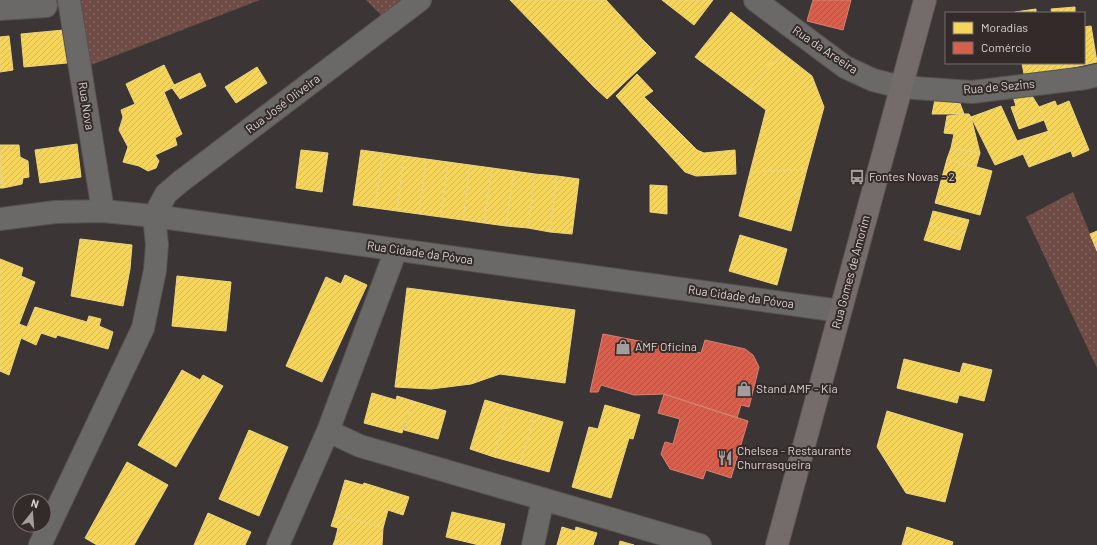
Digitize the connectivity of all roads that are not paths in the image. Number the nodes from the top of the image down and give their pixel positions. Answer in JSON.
{"nodes":[{"id":1,"x":45,"y":0,"type":"edge"},
{"id":2,"x":69,"y":0,"type":"edge"},
{"id":3,"x":420,"y":0,"type":"edge"},
{"id":4,"x":755,"y":0,"type":"edge"},
{"id":5,"x":925,"y":0,"type":"edge"},
{"id":6,"x":0,"y":9,"type":"edge"},
{"id":7,"x":1097,"y":75,"type":"edge"},
{"id":8,"x":901,"y":87,"type":"junction"},
{"id":9,"x":103,"y":211,"type":"junction"},
{"id":10,"x":154,"y":216,"type":"junction"},
{"id":11,"x":0,"y":219,"type":"edge"},
{"id":12,"x":396,"y":250,"type":"junction"},
{"id":13,"x":840,"y":310,"type":"junction"},
{"id":14,"x":328,"y":431,"type":"junction"},
{"id":15,"x":543,"y":499,"type":"junction"},
{"id":16,"x":40,"y":545,"type":"edge"},
{"id":17,"x":278,"y":545,"type":"edge"},
{"id":18,"x":533,"y":545,"type":"edge"},
{"id":19,"x":700,"y":545,"type":"edge"},
{"id":20,"x":777,"y":545,"type":"edge"}],
"edges":[{"from":1,"to":6,"type":"street"},
{"from":2,"to":9,"type":"street","name":"Rua Nova"},
{"from":3,"to":10,"type":"street","name":"Rua José Oliveira"},
{"from":4,"to":8,"type":"street","name":"Rua da Areeira"},
{"from":5,"to":8,"type":"main road","name":"Rua Gomes de Amorim"},
{"from":7,"to":8,"type":"street","name":"Rua de Sezins"},
{"from":8,"to":13,"type":"main road","name":"Rua Gomes de Amorim"},
{"from":9,"to":10,"type":"street","name":"Rua Cidade da Póvoa"},
{"from":9,"to":11,"type":"street","name":"Rua Cidade da Póvoa"},
{"from":10,"to":12,"type":"street","name":"Rua Cidade da Póvoa"},
{"from":10,"to":16,"type":"street"},
{"from":12,"to":13,"type":"street","name":"Rua Cidade da Póvoa"},
{"from":12,"to":14,"type":"street"},
{"from":13,"to":20,"type":"main road","name":"Rua Gomes de Amorim"},
{"from":14,"to":15,"type":"street"},
{"from":14,"to":17,"type":"street"},
{"from":15,"to":18,"type":"street"},
{"from":15,"to":19,"type":"street"}]}
